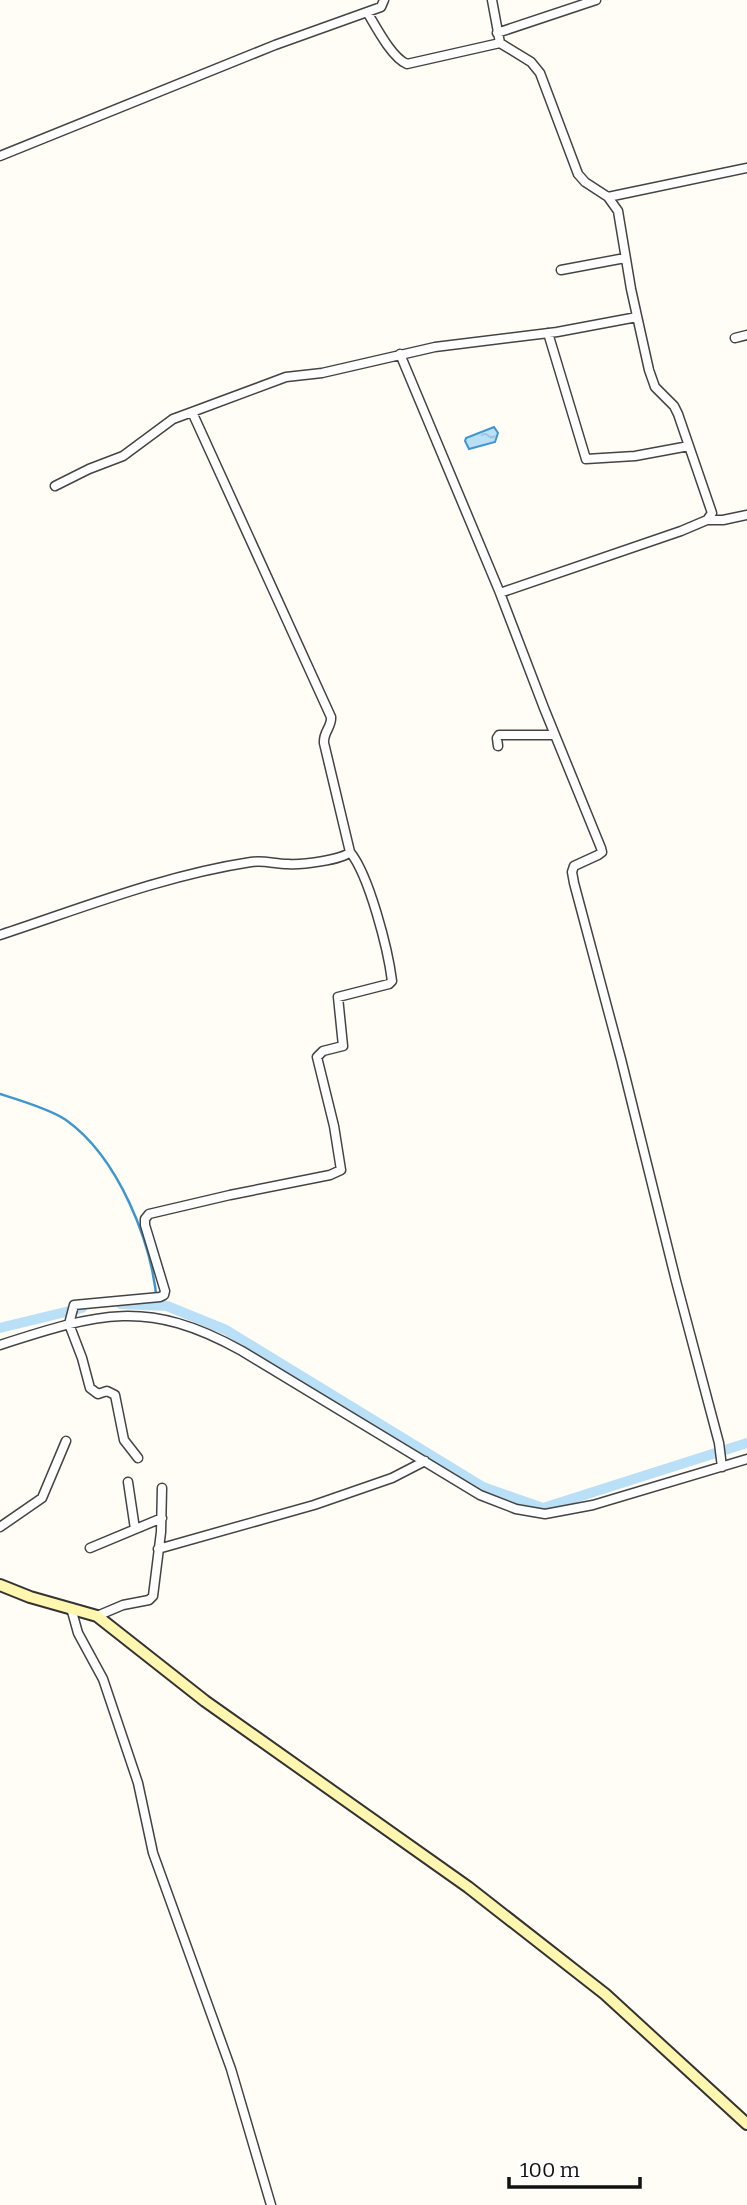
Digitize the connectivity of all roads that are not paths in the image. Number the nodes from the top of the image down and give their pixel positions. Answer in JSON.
{"nodes":[{"id":1,"x":384,"y":0,"type":"edge"},
{"id":2,"x":492,"y":0,"type":"edge"},
{"id":3,"x":596,"y":0,"type":"edge"},
{"id":4,"x":367,"y":12,"type":"junction"},
{"id":5,"x":497,"y":33,"type":"junction"},
{"id":6,"x":500,"y":43,"type":"junction"},
{"id":7,"x":0,"y":156,"type":"edge"},
{"id":8,"x":747,"y":168,"type":"edge"},
{"id":9,"x":608,"y":197,"type":"junction"},
{"id":10,"x":625,"y":258,"type":"junction"},
{"id":11,"x":561,"y":270,"type":"dead end"},
{"id":12,"x":637,"y":317,"type":"junction"},
{"id":13,"x":548,"y":333,"type":"junction"},
{"id":14,"x":747,"y":335,"type":"edge"},
{"id":15,"x":735,"y":338,"type":"dead end"},
{"id":16,"x":400,"y":354,"type":"junction"},
{"id":17,"x":192,"y":412,"type":"junction"},
{"id":18,"x":689,"y":446,"type":"junction"},
{"id":19,"x":55,"y":486,"type":"dead end"},
{"id":20,"x":747,"y":514,"type":"edge"},
{"id":21,"x":707,"y":520,"type":"junction"},
{"id":22,"x":500,"y":593,"type":"junction"},
{"id":23,"x":554,"y":735,"type":"junction"},
{"id":24,"x":498,"y":746,"type":"dead end"},
{"id":25,"x":350,"y":852,"type":"junction"},
{"id":26,"x":0,"y":935,"type":"edge"},
{"id":27,"x":70,"y":1320,"type":"junction"},
{"id":28,"x":0,"y":1345,"type":"edge"},
{"id":29,"x":66,"y":1440,"type":"dead end"},
{"id":30,"x":138,"y":1458,"type":"dead end"},
{"id":31,"x":747,"y":1459,"type":"edge"},
{"id":32,"x":425,"y":1461,"type":"junction"},
{"id":33,"x":722,"y":1467,"type":"junction"},
{"id":34,"x":128,"y":1482,"type":"dead end"},
{"id":35,"x":162,"y":1488,"type":"dead end"},
{"id":36,"x":162,"y":1518,"type":"junction"},
{"id":37,"x":0,"y":1527,"type":"edge"},
{"id":38,"x":135,"y":1529,"type":"junction"},
{"id":39,"x":90,"y":1548,"type":"dead end"},
{"id":40,"x":158,"y":1549,"type":"junction"},
{"id":41,"x":0,"y":1585,"type":"edge"},
{"id":42,"x":71,"y":1608,"type":"junction"},
{"id":43,"x":97,"y":1616,"type":"junction"},
{"id":44,"x":747,"y":2124,"type":"edge"},
{"id":45,"x":271,"y":2205,"type":"edge"}],
"edges":[{"from":1,"to":4,"type":"street"},
{"from":2,"to":5,"type":"street"},
{"from":3,"to":5,"type":"street"},
{"from":4,"to":6,"type":"street"},
{"from":4,"to":7,"type":"street"},
{"from":5,"to":6,"type":"street"},
{"from":6,"to":9,"type":"street"},
{"from":8,"to":9,"type":"street"},
{"from":9,"to":10,"type":"street"},
{"from":10,"to":11,"type":"street"},
{"from":10,"to":12,"type":"street"},
{"from":12,"to":13,"type":"street"},
{"from":12,"to":18,"type":"street"},
{"from":13,"to":16,"type":"street"},
{"from":13,"to":18,"type":"street"},
{"from":14,"to":15,"type":"street"},
{"from":16,"to":17,"type":"street"},
{"from":16,"to":22,"type":"street"},
{"from":17,"to":19,"type":"street"},
{"from":17,"to":25,"type":"street"},
{"from":18,"to":21,"type":"street"},
{"from":20,"to":21,"type":"street"},
{"from":21,"to":22,"type":"street"},
{"from":22,"to":23,"type":"street"},
{"from":23,"to":24,"type":"street"},
{"from":23,"to":33,"type":"street"},
{"from":25,"to":26,"type":"street"},
{"from":25,"to":27,"type":"street"},
{"from":27,"to":28,"type":"street"},
{"from":27,"to":30,"type":"street"},
{"from":27,"to":32,"type":"street"},
{"from":29,"to":37,"type":"street"},
{"from":31,"to":33,"type":"street"},
{"from":32,"to":33,"type":"street"},
{"from":32,"to":40,"type":"street"},
{"from":34,"to":38,"type":"street"},
{"from":35,"to":36,"type":"street"},
{"from":36,"to":38,"type":"street"},
{"from":36,"to":40,"type":"street"},
{"from":38,"to":39,"type":"street"},
{"from":40,"to":43,"type":"street"},
{"from":41,"to":42,"type":"main road"},
{"from":42,"to":43,"type":"main road"},
{"from":42,"to":45,"type":"street"},
{"from":43,"to":44,"type":"main road"}]}
